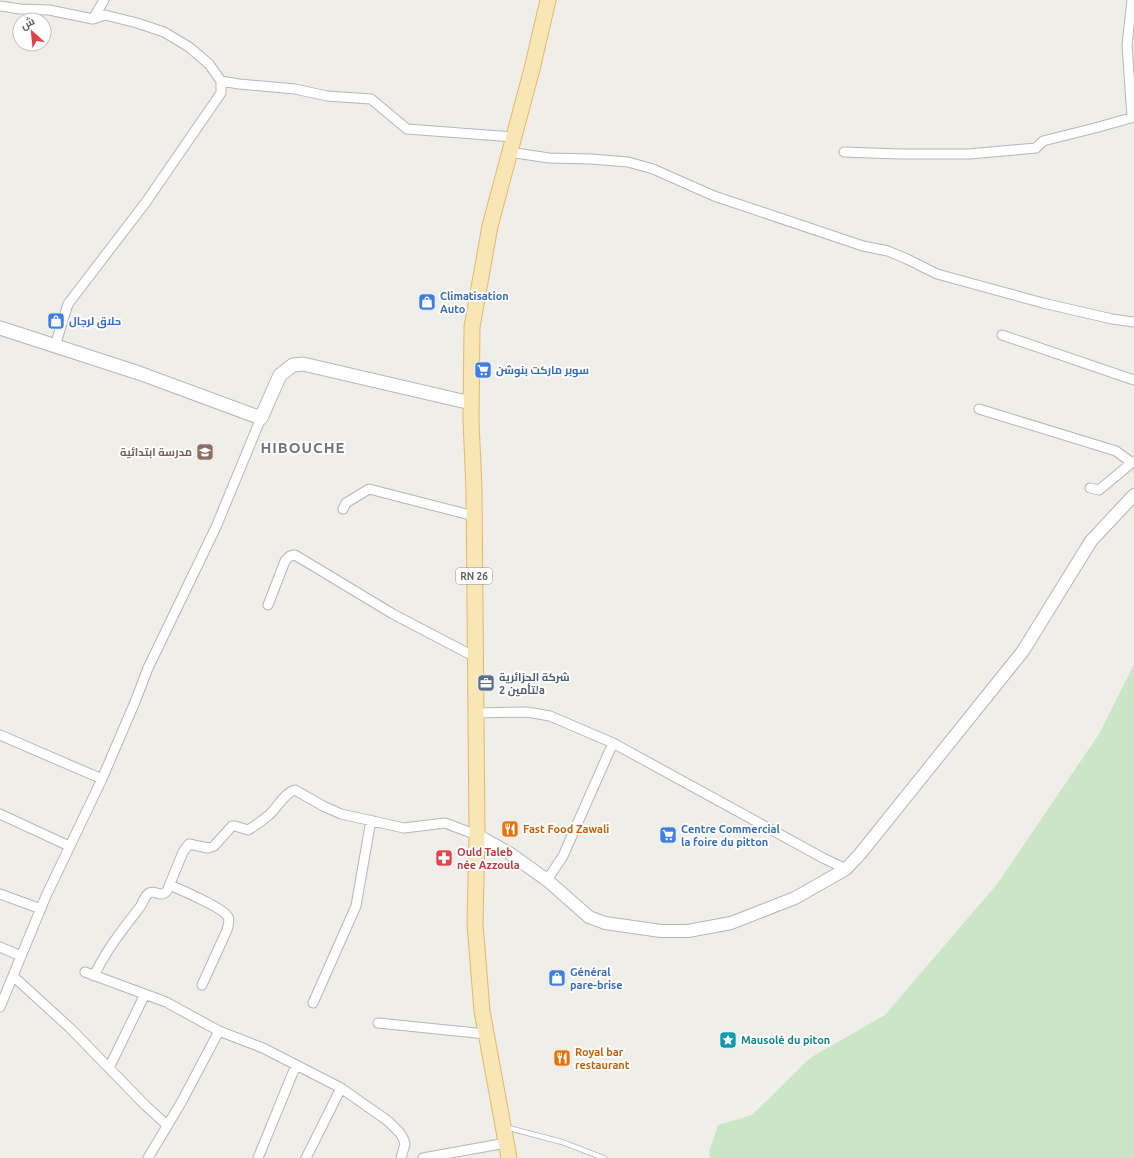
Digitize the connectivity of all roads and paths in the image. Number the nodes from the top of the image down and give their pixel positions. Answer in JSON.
{"nodes":[{"id":1,"x":104,"y":0,"type":"edge"},
{"id":2,"x":548,"y":0,"type":"edge"},
{"id":3,"x":1132,"y":0,"type":"edge"},
{"id":4,"x":0,"y":6,"type":"edge"},
{"id":5,"x":93,"y":19,"type":"junction"},
{"id":6,"x":221,"y":81,"type":"junction"},
{"id":7,"x":1133,"y":117,"type":"edge"},
{"id":8,"x":513,"y":137,"type":"junction"},
{"id":9,"x":509,"y":152,"type":"junction"},
{"id":10,"x":844,"y":152,"type":"dead end"},
{"id":11,"x":1134,"y":322,"type":"edge"},
{"id":12,"x":0,"y":328,"type":"edge"},
{"id":13,"x":1002,"y":335,"type":"dead end"},
{"id":14,"x":55,"y":346,"type":"junction"},
{"id":15,"x":1134,"y":380,"type":"edge"},
{"id":16,"x":471,"y":403,"type":"junction"},
{"id":17,"x":979,"y":409,"type":"dead end"},
{"id":18,"x":261,"y":418,"type":"junction"},
{"id":19,"x":1133,"y":462,"type":"edge"},
{"id":20,"x":1090,"y":488,"type":"dead end"},
{"id":21,"x":1134,"y":495,"type":"edge"},
{"id":22,"x":343,"y":509,"type":"dead end"},
{"id":23,"x":474,"y":516,"type":"junction"},
{"id":24,"x":268,"y":606,"type":"dead end"},
{"id":25,"x":475,"y":657,"type":"junction"},
{"id":26,"x":475,"y":713,"type":"junction"},
{"id":27,"x":0,"y":734,"type":"edge"},
{"id":28,"x":613,"y":743,"type":"junction"},
{"id":29,"x":102,"y":779,"type":"junction"},
{"id":30,"x":0,"y":814,"type":"edge"},
{"id":31,"x":371,"y":820,"type":"junction"},
{"id":32,"x":477,"y":835,"type":"junction"},
{"id":33,"x":69,"y":846,"type":"junction"},
{"id":34,"x":846,"y":869,"type":"junction"},
{"id":35,"x":547,"y":880,"type":"junction"},
{"id":36,"x":170,"y":885,"type":"junction"},
{"id":37,"x":0,"y":894,"type":"edge"},
{"id":38,"x":41,"y":909,"type":"junction"},
{"id":39,"x":0,"y":947,"type":"edge"},
{"id":40,"x":21,"y":956,"type":"junction"},
{"id":41,"x":85,"y":972,"type":"dead end"},
{"id":42,"x":13,"y":976,"type":"junction"},
{"id":43,"x":94,"y":976,"type":"junction"},
{"id":44,"x":202,"y":985,"type":"dead end"},
{"id":45,"x":144,"y":994,"type":"junction"},
{"id":46,"x":313,"y":1003,"type":"dead end"},
{"id":47,"x":0,"y":1007,"type":"edge"},
{"id":48,"x":378,"y":1023,"type":"dead end"},
{"id":49,"x":219,"y":1031,"type":"junction"},
{"id":50,"x":486,"y":1034,"type":"junction"},
{"id":51,"x":296,"y":1065,"type":"junction"},
{"id":52,"x":109,"y":1068,"type":"junction"},
{"id":53,"x":341,"y":1088,"type":"junction"},
{"id":54,"x":167,"y":1125,"type":"junction"},
{"id":55,"x":503,"y":1126,"type":"junction"},
{"id":56,"x":506,"y":1143,"type":"junction"},
{"id":57,"x":148,"y":1158,"type":"edge"},
{"id":58,"x":258,"y":1158,"type":"edge"},
{"id":59,"x":306,"y":1158,"type":"edge"},
{"id":60,"x":401,"y":1158,"type":"edge"},
{"id":61,"x":423,"y":1158,"type":"edge"},
{"id":62,"x":509,"y":1158,"type":"edge"},
{"id":63,"x":604,"y":1158,"type":"edge"}],
"edges":[{"from":1,"to":5,"type":"street"},
{"from":2,"to":8,"type":"main road","number":"RN 26"},
{"from":3,"to":7,"type":"street"},
{"from":4,"to":5,"type":"street"},
{"from":5,"to":6,"type":"street"},
{"from":6,"to":8,"type":"street"},
{"from":6,"to":14,"type":"street"},
{"from":7,"to":10,"type":"street"},
{"from":8,"to":9,"type":"main road","number":"RN 26"},
{"from":9,"to":11,"type":"street"},
{"from":9,"to":16,"type":"main road","number":"RN 26"},
{"from":12,"to":14,"type":"main road"},
{"from":13,"to":15,"type":"street"},
{"from":14,"to":18,"type":"main road"},
{"from":16,"to":18,"type":"main road"},
{"from":16,"to":23,"type":"main road","number":"RN 26"},
{"from":17,"to":19,"type":"street"},
{"from":18,"to":29,"type":"street"},
{"from":19,"to":20,"type":"street"},
{"from":21,"to":34,"type":"street"},
{"from":22,"to":23,"type":"street"},
{"from":23,"to":25,"type":"main road","number":"RN 26"},
{"from":24,"to":25,"type":"street"},
{"from":25,"to":26,"type":"main road","number":"RN 26"},
{"from":26,"to":28,"type":"street"},
{"from":26,"to":32,"type":"main road","number":"RN 26"},
{"from":27,"to":29,"type":"street"},
{"from":28,"to":34,"type":"street"},
{"from":28,"to":35,"type":"street"},
{"from":29,"to":33,"type":"street"},
{"from":30,"to":33,"type":"street"},
{"from":31,"to":32,"type":"street"},
{"from":31,"to":36,"type":"street"},
{"from":31,"to":46,"type":"street"},
{"from":32,"to":35,"type":"street"},
{"from":32,"to":50,"type":"main road","number":"RN 26"},
{"from":33,"to":38,"type":"street"},
{"from":34,"to":35,"type":"street"},
{"from":36,"to":43,"type":"street"},
{"from":36,"to":44,"type":"street"},
{"from":37,"to":38,"type":"street"},
{"from":38,"to":40,"type":"street"},
{"from":39,"to":40,"type":"street"},
{"from":40,"to":42,"type":"street"},
{"from":41,"to":43,"type":"street"},
{"from":42,"to":47,"type":"street"},
{"from":42,"to":52,"type":"street"},
{"from":43,"to":45,"type":"street"},
{"from":45,"to":49,"type":"street"},
{"from":45,"to":52,"type":"street"},
{"from":48,"to":50,"type":"street"},
{"from":49,"to":51,"type":"street"},
{"from":49,"to":54,"type":"street"},
{"from":50,"to":55,"type":"main road","number":"RN 26"},
{"from":51,"to":53,"type":"street"},
{"from":51,"to":58,"type":"street"},
{"from":52,"to":54,"type":"street"},
{"from":53,"to":59,"type":"street"},
{"from":53,"to":60,"type":"street"},
{"from":54,"to":57,"type":"street"},
{"from":55,"to":56,"type":"main road","number":"RN 26"},
{"from":55,"to":63,"type":"lane"},
{"from":56,"to":61,"type":"street"},
{"from":56,"to":62,"type":"main road","number":"RN 26"}]}
